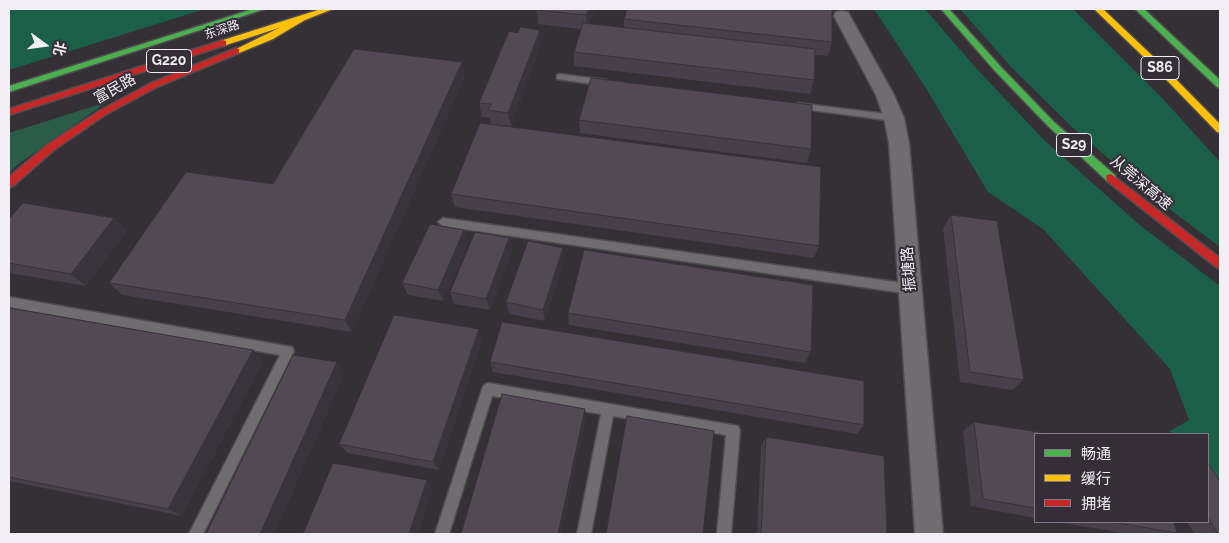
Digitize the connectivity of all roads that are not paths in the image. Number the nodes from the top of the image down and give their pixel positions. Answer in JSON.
{"nodes":[{"id":1,"x":261,"y":9,"type":"edge"},
{"id":2,"x":328,"y":9,"type":"edge"},
{"id":3,"x":946,"y":9,"type":"edge"},
{"id":4,"x":1098,"y":9,"type":"edge"},
{"id":5,"x":1139,"y":9,"type":"edge"},
{"id":6,"x":842,"y":16,"type":"dead end"},
{"id":7,"x":303,"y":17,"type":"junction"},
{"id":8,"x":560,"y":77,"type":"dead end"},
{"id":9,"x":619,"y":84,"type":"edge"},
{"id":10,"x":1220,"y":84,"type":"edge"},
{"id":11,"x":9,"y":89,"type":"edge"},
{"id":12,"x":786,"y":104,"type":"edge"},
{"id":13,"x":9,"y":112,"type":"edge"},
{"id":14,"x":894,"y":118,"type":"junction"},
{"id":15,"x":1220,"y":130,"type":"edge"},
{"id":16,"x":9,"y":183,"type":"edge"},
{"id":17,"x":443,"y":222,"type":"dead end"},
{"id":18,"x":1220,"y":264,"type":"edge"},
{"id":19,"x":910,"y":289,"type":"junction"},
{"id":20,"x":9,"y":302,"type":"edge"},
{"id":21,"x":608,"y":409,"type":"junction"},
{"id":22,"x":196,"y":534,"type":"edge"},
{"id":23,"x":442,"y":534,"type":"edge"},
{"id":24,"x":584,"y":534,"type":"edge"},
{"id":25,"x":724,"y":534,"type":"edge"},
{"id":26,"x":929,"y":534,"type":"edge"}],
"edges":[{"from":1,"to":11,"type":"main road","name":"东深路","number":"G220"},
{"from":2,"to":7,"type":"main road","name":"东深路","number":"G220"},
{"from":3,"to":18,"type":"main road","name":"从莞深高速","number":"S29"},
{"from":4,"to":15,"type":"main road","number":"S86"},
{"from":5,"to":10,"type":"main road","number":"S86"},
{"from":6,"to":14,"type":"street","name":"振塘路"},
{"from":7,"to":13,"type":"main road","name":"东深路","number":"G220"},
{"from":7,"to":16,"type":"main road","name":"富民路"},
{"from":8,"to":9,"type":"lane"},
{"from":12,"to":14,"type":"lane"},
{"from":14,"to":19,"type":"street","name":"振塘路"},
{"from":17,"to":19,"type":"lane"},
{"from":19,"to":26,"type":"street","name":"振塘路"},
{"from":20,"to":22,"type":"lane"},
{"from":21,"to":23,"type":"lane"},
{"from":21,"to":24,"type":"lane"},
{"from":21,"to":25,"type":"lane"}]}
